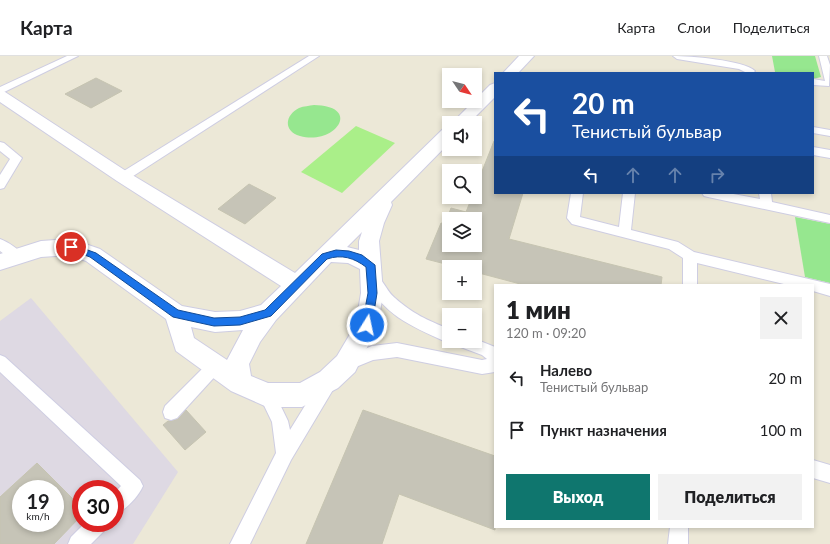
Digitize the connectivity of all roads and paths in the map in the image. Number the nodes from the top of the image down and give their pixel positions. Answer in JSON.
{"nodes":[{"id":1,"x":74,"y":56,"type":"edge"},
{"id":2,"x":315,"y":56,"type":"edge"},
{"id":3,"x":527,"y":56,"type":"edge"},
{"id":4,"x":677,"y":56,"type":"edge"},
{"id":5,"x":823,"y":56,"type":"edge"},
{"id":6,"x":715,"y":60,"type":"edge"},
{"id":7,"x":511,"y":72,"type":"edge"},
{"id":8,"x":750,"y":72,"type":"edge"},
{"id":9,"x":814,"y":82,"type":"edge"},
{"id":10,"x":494,"y":90,"type":"edge"},
{"id":11,"x":0,"y":91,"type":"edge"},
{"id":12,"x":0,"y":95,"type":"edge"},
{"id":13,"x":467,"y":116,"type":"edge"},
{"id":14,"x":814,"y":130,"type":"edge"},
{"id":15,"x":830,"y":133,"type":"edge"},
{"id":16,"x":442,"y":140,"type":"edge"},
{"id":17,"x":0,"y":144,"type":"edge"},
{"id":18,"x":814,"y":151,"type":"edge"},
{"id":19,"x":830,"y":154,"type":"edge"},
{"id":20,"x":123,"y":177,"type":"junction"},
{"id":21,"x":0,"y":185,"type":"edge"},
{"id":22,"x":390,"y":191,"type":"junction"},
{"id":23,"x":577,"y":194,"type":"edge"},
{"id":24,"x":629,"y":194,"type":"edge"},
{"id":25,"x":713,"y":194,"type":"edge"},
{"id":26,"x":765,"y":194,"type":"edge"},
{"id":27,"x":766,"y":205,"type":"junction"},
{"id":28,"x":830,"y":219,"type":"edge"},
{"id":29,"x":624,"y":233,"type":"junction"},
{"id":30,"x":5,"y":254,"type":"edge"},
{"id":31,"x":325,"y":256,"type":"junction"},
{"id":32,"x":690,"y":256,"type":"junction"},
{"id":33,"x":371,"y":271,"type":"junction"},
{"id":34,"x":296,"y":284,"type":"junction"},
{"id":35,"x":690,"y":284,"type":"edge"},
{"id":36,"x":808,"y":284,"type":"edge"},
{"id":37,"x":814,"y":286,"type":"edge"},
{"id":38,"x":830,"y":290,"type":"edge"},
{"id":39,"x":268,"y":313,"type":"junction"},
{"id":40,"x":176,"y":314,"type":"junction"},
{"id":41,"x":442,"y":333,"type":"edge"},
{"id":42,"x":482,"y":348,"type":"edge"},
{"id":43,"x":494,"y":355,"type":"edge"},
{"id":44,"x":0,"y":362,"type":"edge"},
{"id":45,"x":346,"y":364,"type":"junction"},
{"id":46,"x":494,"y":365,"type":"edge"},
{"id":47,"x":215,"y":366,"type":"junction"},
{"id":48,"x":330,"y":380,"type":"junction"},
{"id":49,"x":240,"y":383,"type":"junction"},
{"id":50,"x":267,"y":395,"type":"junction"},
{"id":51,"x":171,"y":412,"type":"dead end"},
{"id":52,"x":285,"y":454,"type":"junction"},
{"id":53,"x":814,"y":468,"type":"edge"},
{"id":54,"x":830,"y":474,"type":"edge"},
{"id":55,"x":124,"y":496,"type":"edge"},
{"id":56,"x":679,"y":528,"type":"edge"},
{"id":57,"x":89,"y":532,"type":"edge"},
{"id":58,"x":78,"y":544,"type":"edge"},
{"id":59,"x":240,"y":544,"type":"edge"},
{"id":60,"x":678,"y":544,"type":"edge"}],
"edges":[{"from":1,"to":11,"type":"lane"},
{"from":2,"to":20,"type":"lane"},
{"from":3,"to":7,"type":"street"},
{"from":4,"to":6,"type":"lane"},
{"from":5,"to":9,"type":"lane"},
{"from":6,"to":8,"type":"lane"},
{"from":10,"to":13,"type":"street"},
{"from":12,"to":20,"type":"street"},
{"from":14,"to":15,"type":"lane"},
{"from":16,"to":22,"type":"street"},
{"from":17,"to":21,"type":"lane"},
{"from":18,"to":19,"type":"lane"},
{"from":20,"to":34,"type":"street"},
{"from":22,"to":31,"type":"street"},
{"from":22,"to":33,"type":"street"},
{"from":23,"to":29,"type":"lane"},
{"from":24,"to":29,"type":"lane"},
{"from":25,"to":27,"type":"lane"},
{"from":26,"to":27,"type":"lane"},
{"from":27,"to":28,"type":"lane"},
{"from":29,"to":32,"type":"lane"},
{"from":30,"to":40,"type":"street"},
{"from":31,"to":33,"type":"street"},
{"from":31,"to":34,"type":"street"},
{"from":32,"to":35,"type":"lane"},
{"from":32,"to":36,"type":"lane"},
{"from":33,"to":41,"type":"lane"},
{"from":33,"to":45,"type":"street"},
{"from":34,"to":39,"type":"street"},
{"from":37,"to":38,"type":"lane"},
{"from":39,"to":40,"type":"street"},
{"from":39,"to":49,"type":"street"},
{"from":40,"to":47,"type":"street"},
{"from":42,"to":43,"type":"lane"},
{"from":44,"to":55,"type":"lane"},
{"from":45,"to":46,"type":"lane"},
{"from":45,"to":48,"type":"street"},
{"from":47,"to":49,"type":"street"},
{"from":47,"to":51,"type":"lane"},
{"from":48,"to":50,"type":"street"},
{"from":48,"to":52,"type":"lane"},
{"from":49,"to":50,"type":"street"},
{"from":50,"to":52,"type":"lane"},
{"from":52,"to":59,"type":"lane"},
{"from":53,"to":54,"type":"lane"},
{"from":56,"to":60,"type":"lane"},
{"from":57,"to":58,"type":"lane"}]}
